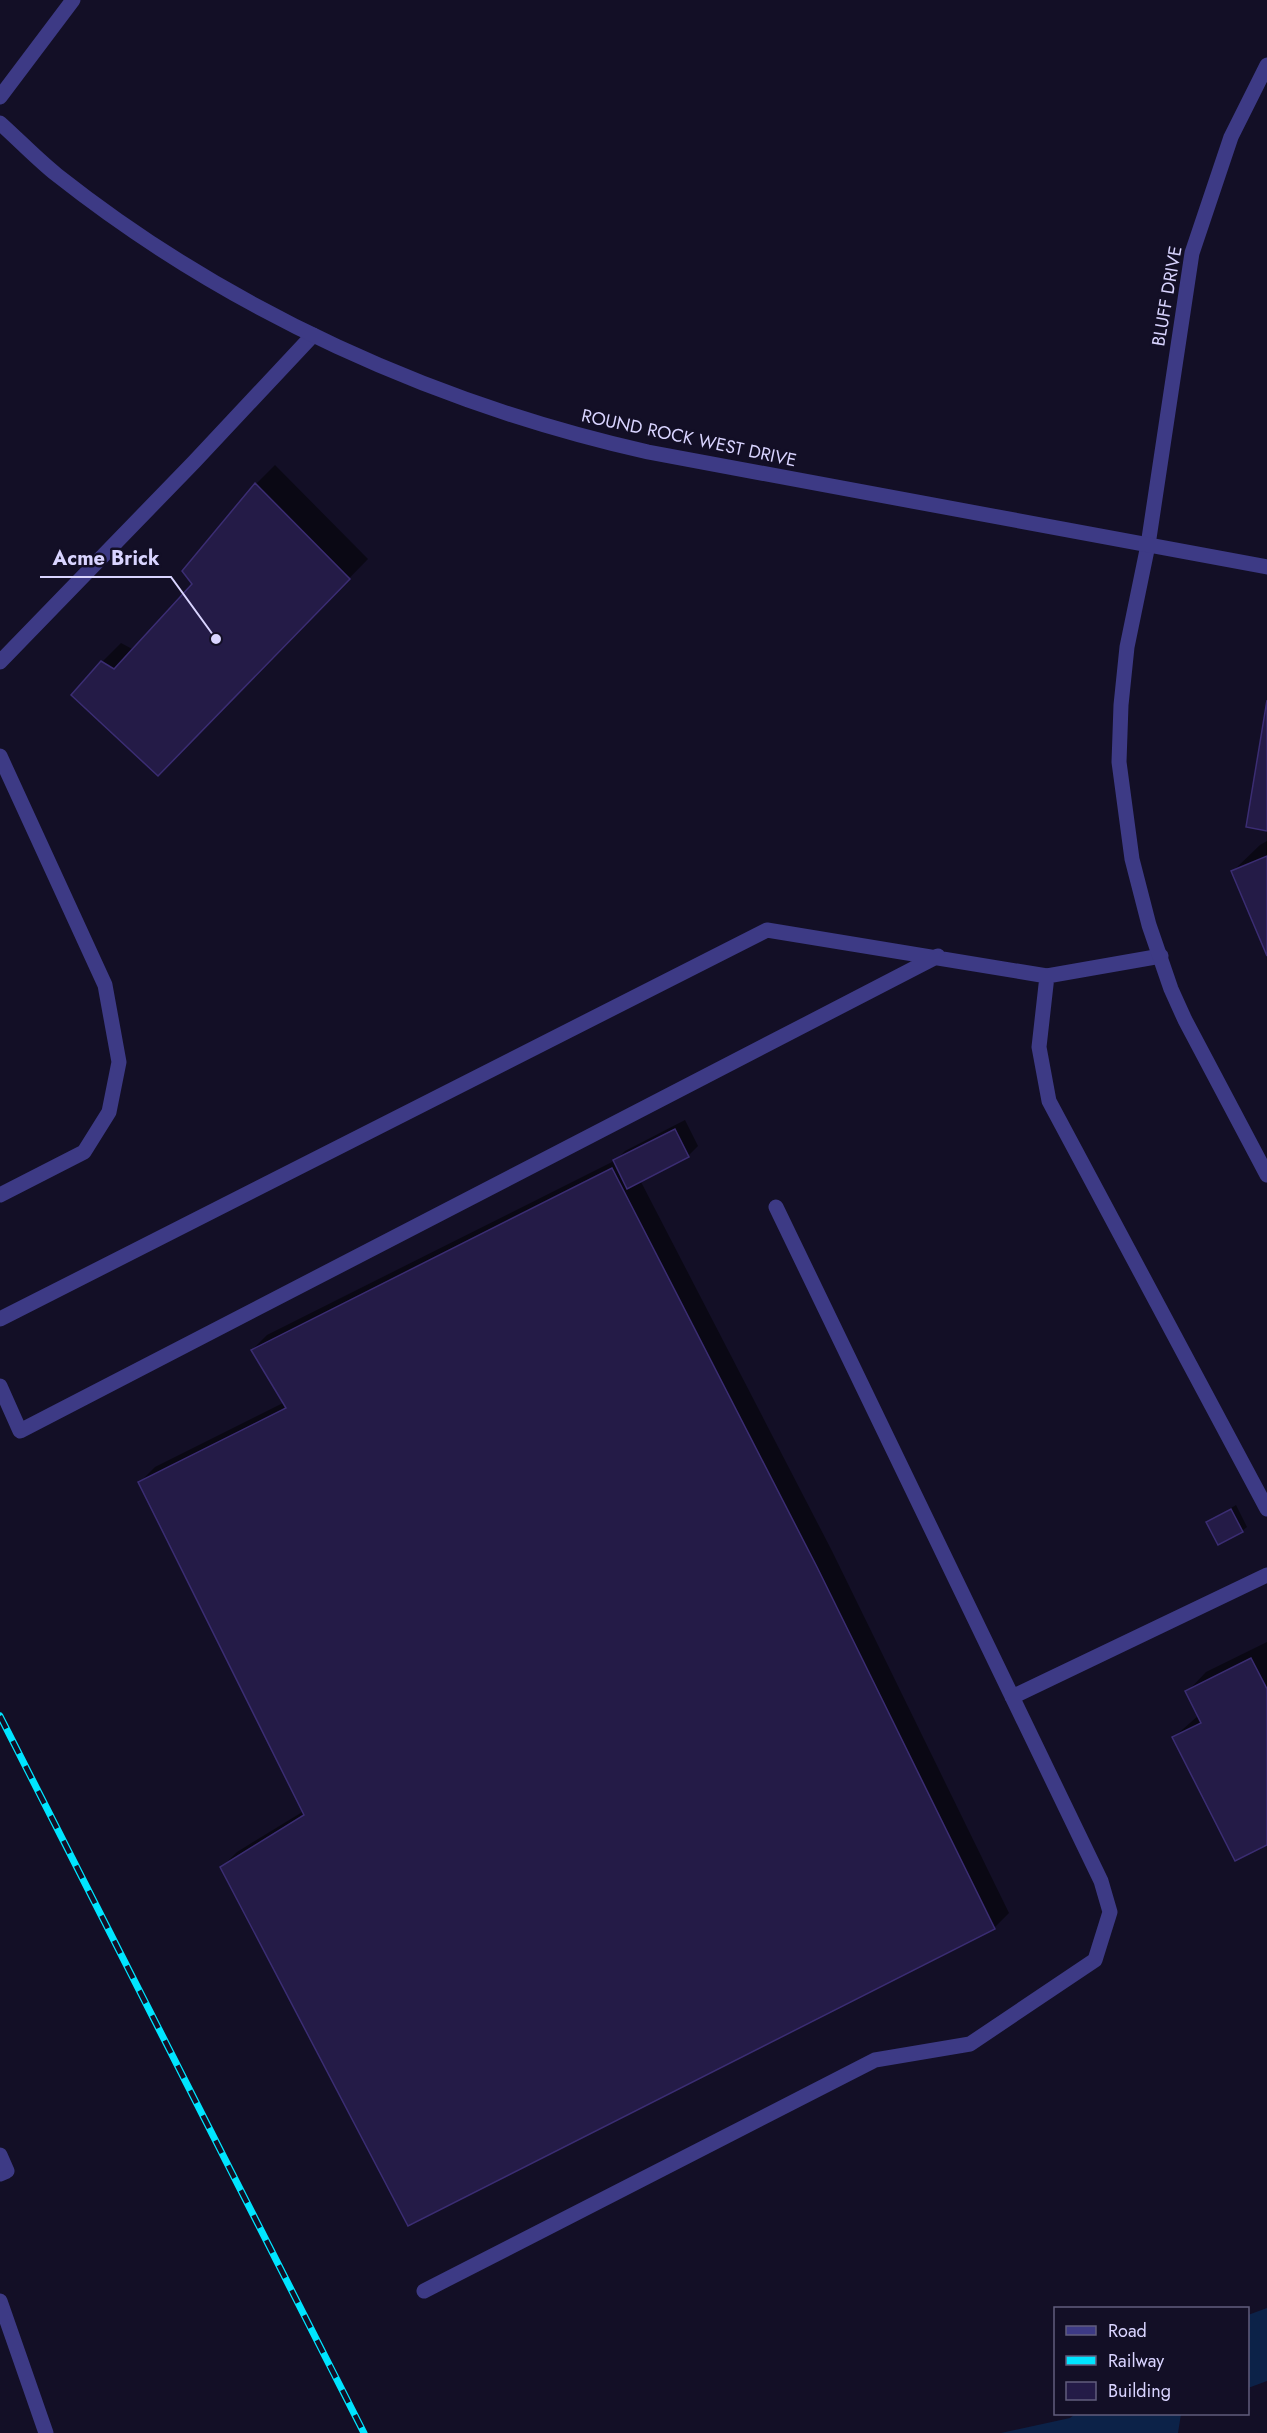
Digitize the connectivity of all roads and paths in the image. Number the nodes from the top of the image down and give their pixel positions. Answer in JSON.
{"nodes":[{"id":1,"x":73,"y":0,"type":"edge"},
{"id":2,"x":1267,"y":65,"type":"edge"},
{"id":3,"x":0,"y":97,"type":"edge"},
{"id":4,"x":0,"y":123,"type":"edge"},
{"id":5,"x":313,"y":334,"type":"junction"},
{"id":6,"x":1148,"y":545,"type":"junction"},
{"id":7,"x":1267,"y":567,"type":"edge"},
{"id":8,"x":0,"y":662,"type":"edge"},
{"id":9,"x":0,"y":756,"type":"edge"},
{"id":10,"x":1161,"y":956,"type":"junction"},
{"id":11,"x":938,"y":957,"type":"junction"},
{"id":12,"x":1047,"y":976,"type":"junction"},
{"id":13,"x":1267,"y":1175,"type":"edge"},
{"id":14,"x":0,"y":1195,"type":"edge"},
{"id":15,"x":776,"y":1207,"type":"dead end"},
{"id":16,"x":0,"y":1319,"type":"edge"},
{"id":17,"x":0,"y":1386,"type":"edge"},
{"id":18,"x":1267,"y":1509,"type":"edge"},
{"id":19,"x":1267,"y":1575,"type":"edge"},
{"id":20,"x":1012,"y":1697,"type":"junction"},
{"id":21,"x":0,"y":2155,"type":"edge"},
{"id":22,"x":0,"y":2174,"type":"edge"},
{"id":23,"x":424,"y":2291,"type":"dead end"},
{"id":24,"x":0,"y":2301,"type":"edge"},
{"id":25,"x":46,"y":2433,"type":"edge"}],
"edges":[{"from":1,"to":3,"type":"street"},
{"from":2,"to":6,"type":"street","name":"BLUFF DRIVE"},
{"from":4,"to":5,"type":"street","name":"ROUND ROCK WEST DRIVE"},
{"from":5,"to":6,"type":"street","name":"ROUND ROCK WEST DRIVE"},
{"from":5,"to":8,"type":"street"},
{"from":6,"to":7,"type":"street","name":"ROUND ROCK WEST DRIVE"},
{"from":6,"to":10,"type":"street","name":"BLUFF DRIVE"},
{"from":9,"to":14,"type":"street"},
{"from":10,"to":12,"type":"street"},
{"from":10,"to":13,"type":"street","name":"BLUFF DRIVE"},
{"from":11,"to":12,"type":"street"},
{"from":11,"to":16,"type":"street"},
{"from":11,"to":17,"type":"street"},
{"from":12,"to":18,"type":"street"},
{"from":15,"to":20,"type":"street"},
{"from":19,"to":20,"type":"street"},
{"from":20,"to":23,"type":"street"},
{"from":21,"to":22,"type":"street"},
{"from":24,"to":25,"type":"street"}]}
